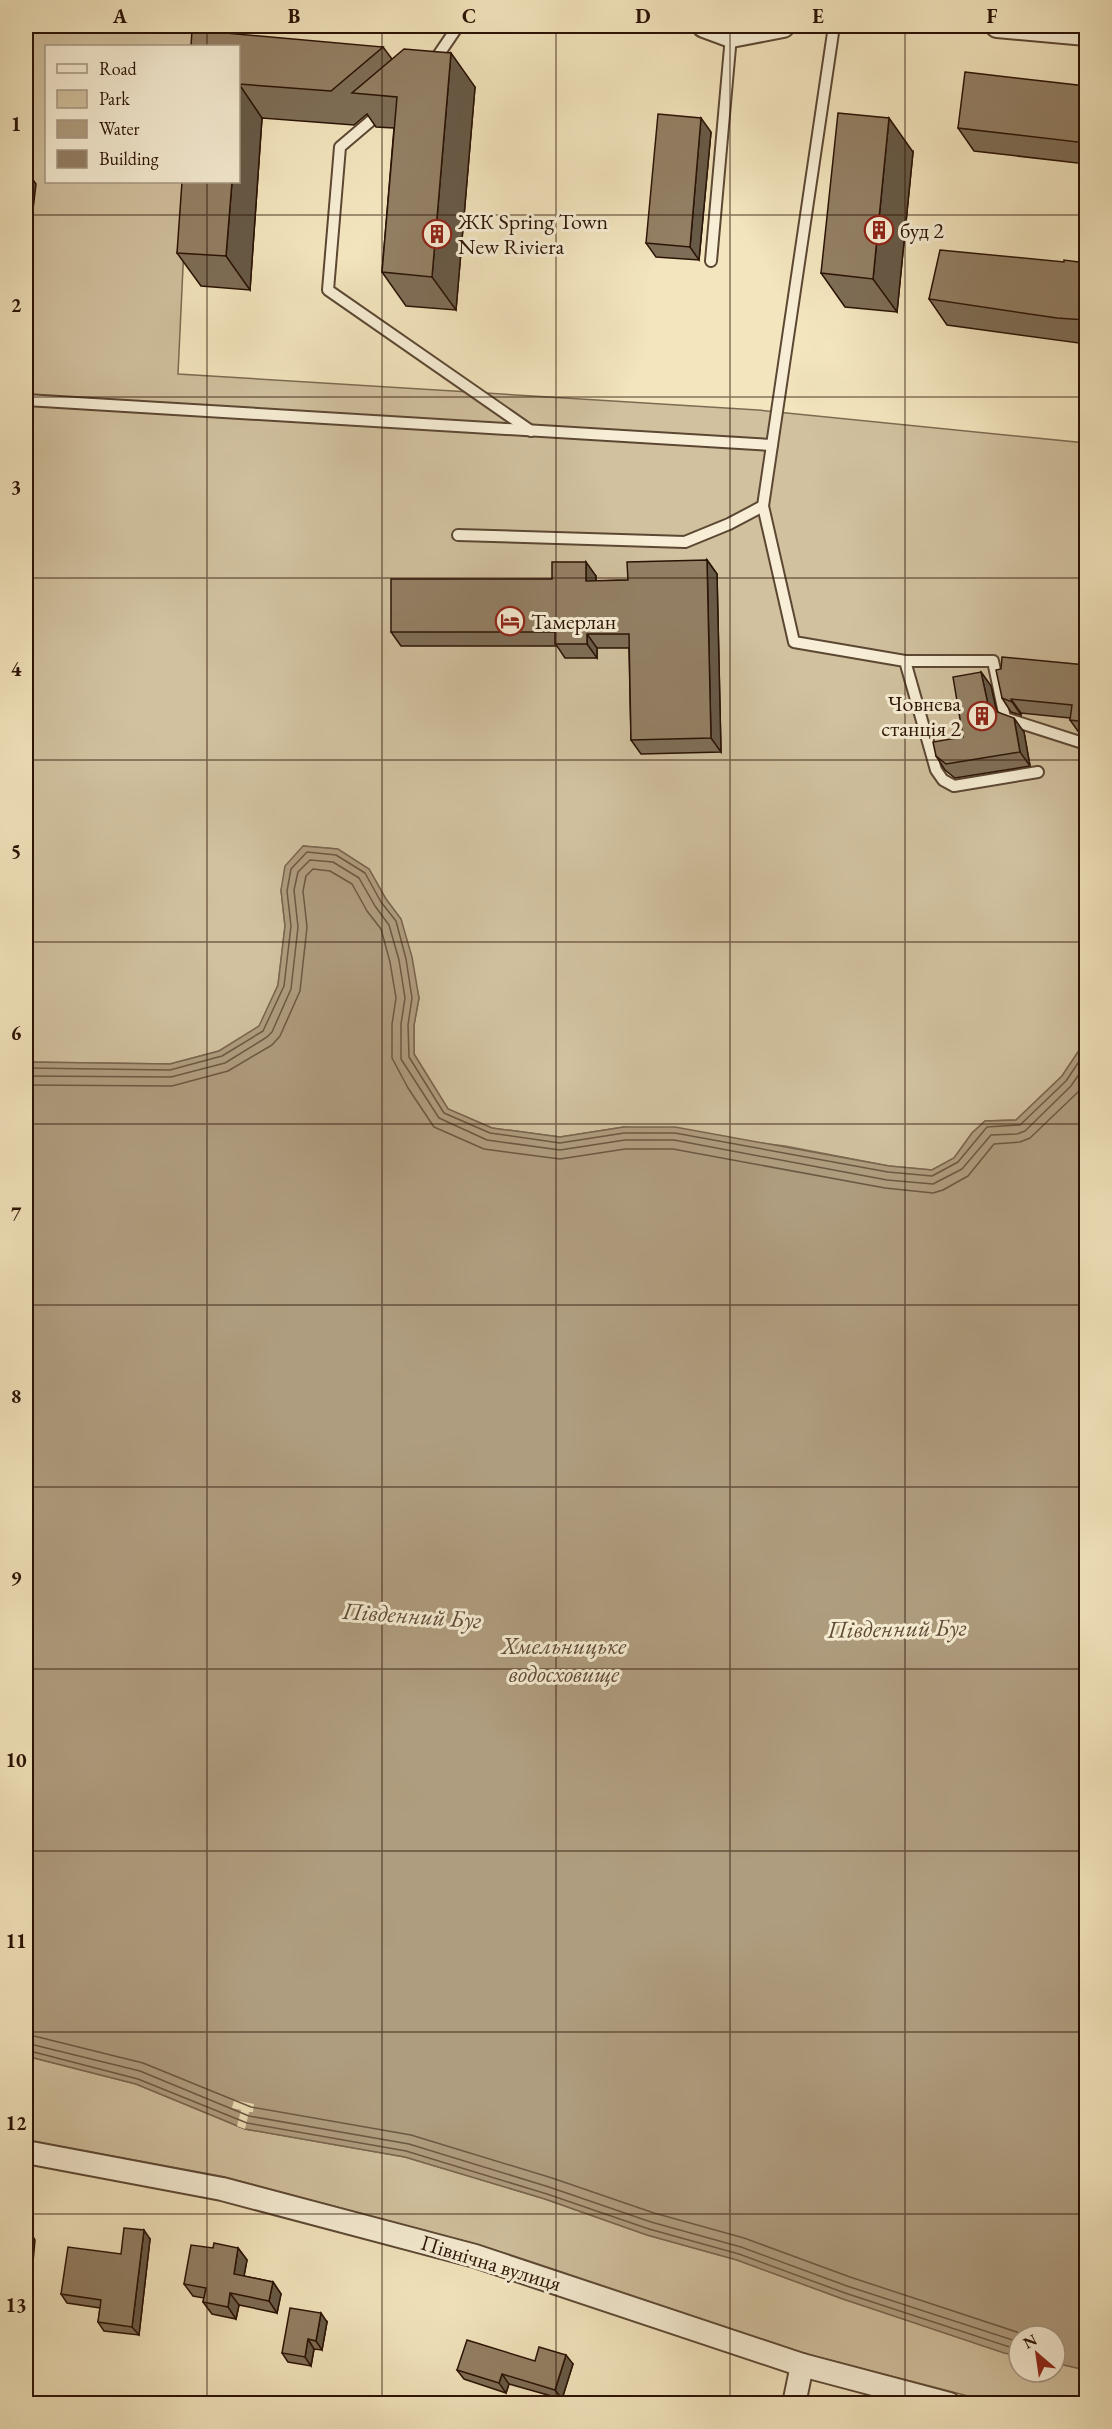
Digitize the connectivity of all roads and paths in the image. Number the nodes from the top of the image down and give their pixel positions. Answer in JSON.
{"nodes":[{"id":1,"x":458,"y":26,"type":"edge"},
{"id":2,"x":704,"y":26,"type":"edge"},
{"id":3,"x":783,"y":26,"type":"edge"},
{"id":4,"x":834,"y":26,"type":"edge"},
{"id":5,"x":997,"y":26,"type":"edge"},
{"id":6,"x":1086,"y":34,"type":"edge"},
{"id":7,"x":731,"y":36,"type":"junction"},
{"id":8,"x":425,"y":75,"type":"edge"},
{"id":9,"x":391,"y":104,"type":"edge"},
{"id":10,"x":711,"y":261,"type":"dead end"},
{"id":11,"x":26,"y":399,"type":"edge"},
{"id":12,"x":531,"y":431,"type":"junction"},
{"id":13,"x":772,"y":445,"type":"junction"},
{"id":14,"x":763,"y":506,"type":"junction"},
{"id":15,"x":458,"y":535,"type":"dead end"},
{"id":16,"x":905,"y":661,"type":"junction"},
{"id":17,"x":1086,"y":744,"type":"edge"},
{"id":18,"x":1038,"y":772,"type":"dead end"},
{"id":19,"x":26,"y":2152,"type":"edge"},
{"id":20,"x":802,"y":2366,"type":"junction"},
{"id":21,"x":794,"y":2403,"type":"edge"},
{"id":22,"x":949,"y":2403,"type":"edge"}],
"edges":[{"from":1,"to":8,"type":"lane"},
{"from":2,"to":7,"type":"street"},
{"from":3,"to":7,"type":"street"},
{"from":4,"to":13,"type":"lane"},
{"from":5,"to":6,"type":"street"},
{"from":7,"to":10,"type":"lane"},
{"from":9,"to":12,"type":"lane"},
{"from":11,"to":12,"type":"lane"},
{"from":12,"to":13,"type":"lane"},
{"from":13,"to":14,"type":"lane"},
{"from":14,"to":15,"type":"lane"},
{"from":14,"to":16,"type":"lane"},
{"from":16,"to":17,"type":"lane"},
{"from":16,"to":18,"type":"lane"},
{"from":19,"to":20,"type":"street","name":"Північна вулиця"},
{"from":20,"to":21,"type":"street"},
{"from":20,"to":22,"type":"street","name":"Північна вулиця"}]}
